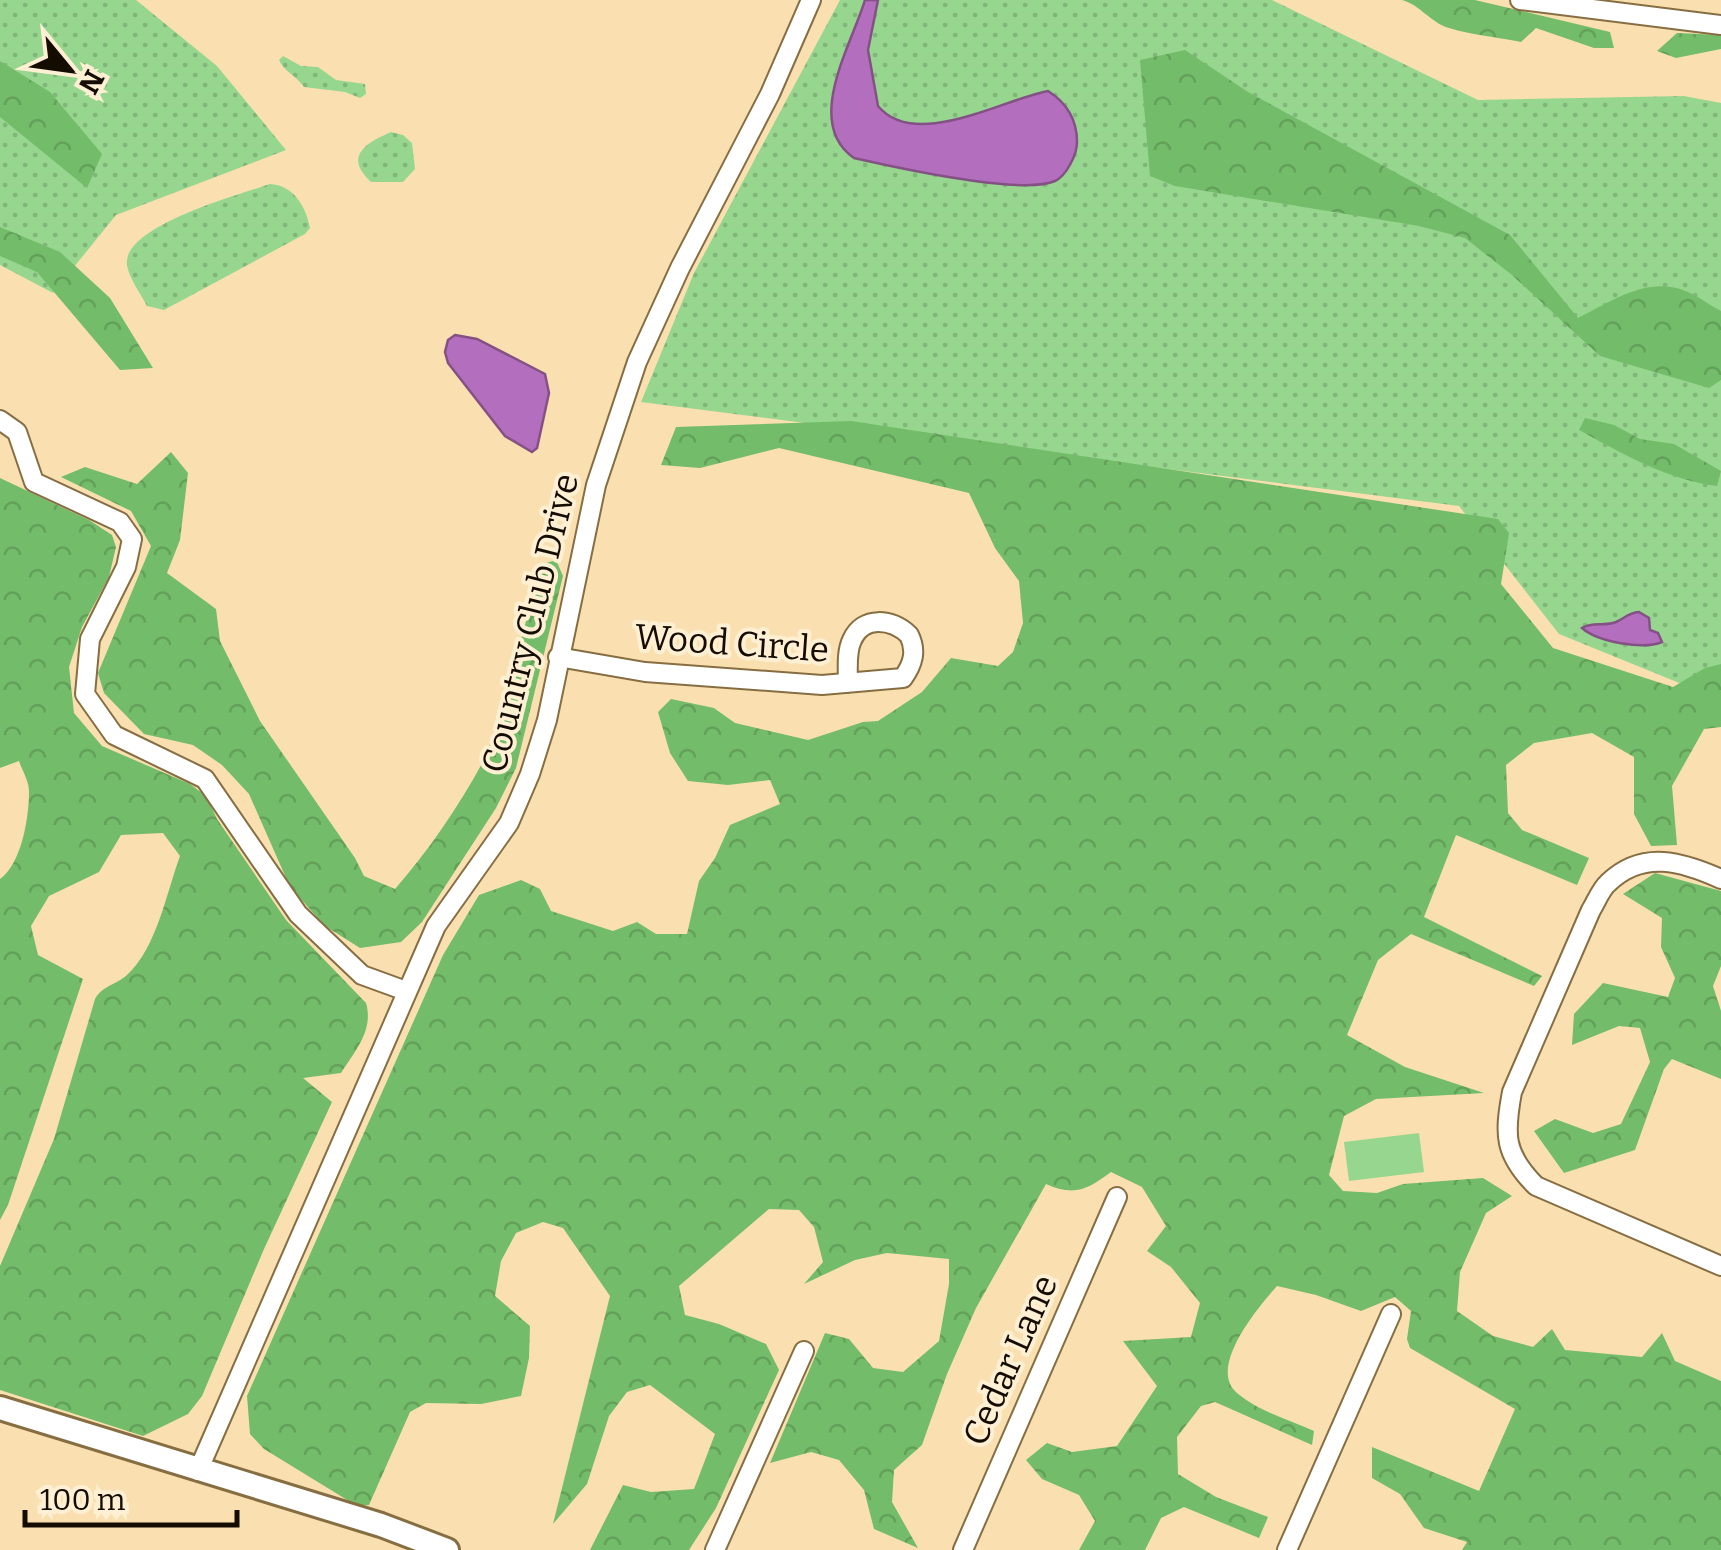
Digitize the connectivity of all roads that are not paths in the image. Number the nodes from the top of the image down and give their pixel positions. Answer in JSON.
{"nodes":[{"id":1,"x":811,"y":0,"type":"edge"},
{"id":2,"x":1520,"y":0,"type":"edge"},
{"id":3,"x":1721,"y":25,"type":"edge"},
{"id":4,"x":0,"y":420,"type":"edge"},
{"id":5,"x":558,"y":657,"type":"junction"},
{"id":6,"x":848,"y":683,"type":"junction"},
{"id":7,"x":1721,"y":879,"type":"edge"},
{"id":8,"x":406,"y":991,"type":"junction"},
{"id":9,"x":1117,"y":1197,"type":"dead end"},
{"id":10,"x":1721,"y":1266,"type":"edge"},
{"id":11,"x":1391,"y":1314,"type":"dead end"},
{"id":12,"x":804,"y":1352,"type":"dead end"},
{"id":13,"x":0,"y":1408,"type":"edge"},
{"id":14,"x":198,"y":1470,"type":"junction"},
{"id":15,"x":448,"y":1550,"type":"edge"},
{"id":16,"x":715,"y":1550,"type":"edge"},
{"id":17,"x":963,"y":1550,"type":"edge"},
{"id":18,"x":1288,"y":1550,"type":"edge"}],
"edges":[{"from":1,"to":5,"type":"street","name":"Country Club Drive"},
{"from":2,"to":3,"type":"street"},
{"from":4,"to":8,"type":"street"},
{"from":5,"to":6,"type":"street","name":"Wood Circle"},
{"from":5,"to":8,"type":"street","name":"Country Club Drive"},
{"from":6,"to":6,"type":"street","name":"Wood Circle"},
{"from":7,"to":10,"type":"street"},
{"from":8,"to":14,"type":"street","name":"Country Club Drive"},
{"from":9,"to":17,"type":"street","name":"Cedar Lane"},
{"from":11,"to":18,"type":"street"},
{"from":12,"to":16,"type":"street"},
{"from":13,"to":14,"type":"main road"},
{"from":14,"to":15,"type":"main road"}]}
